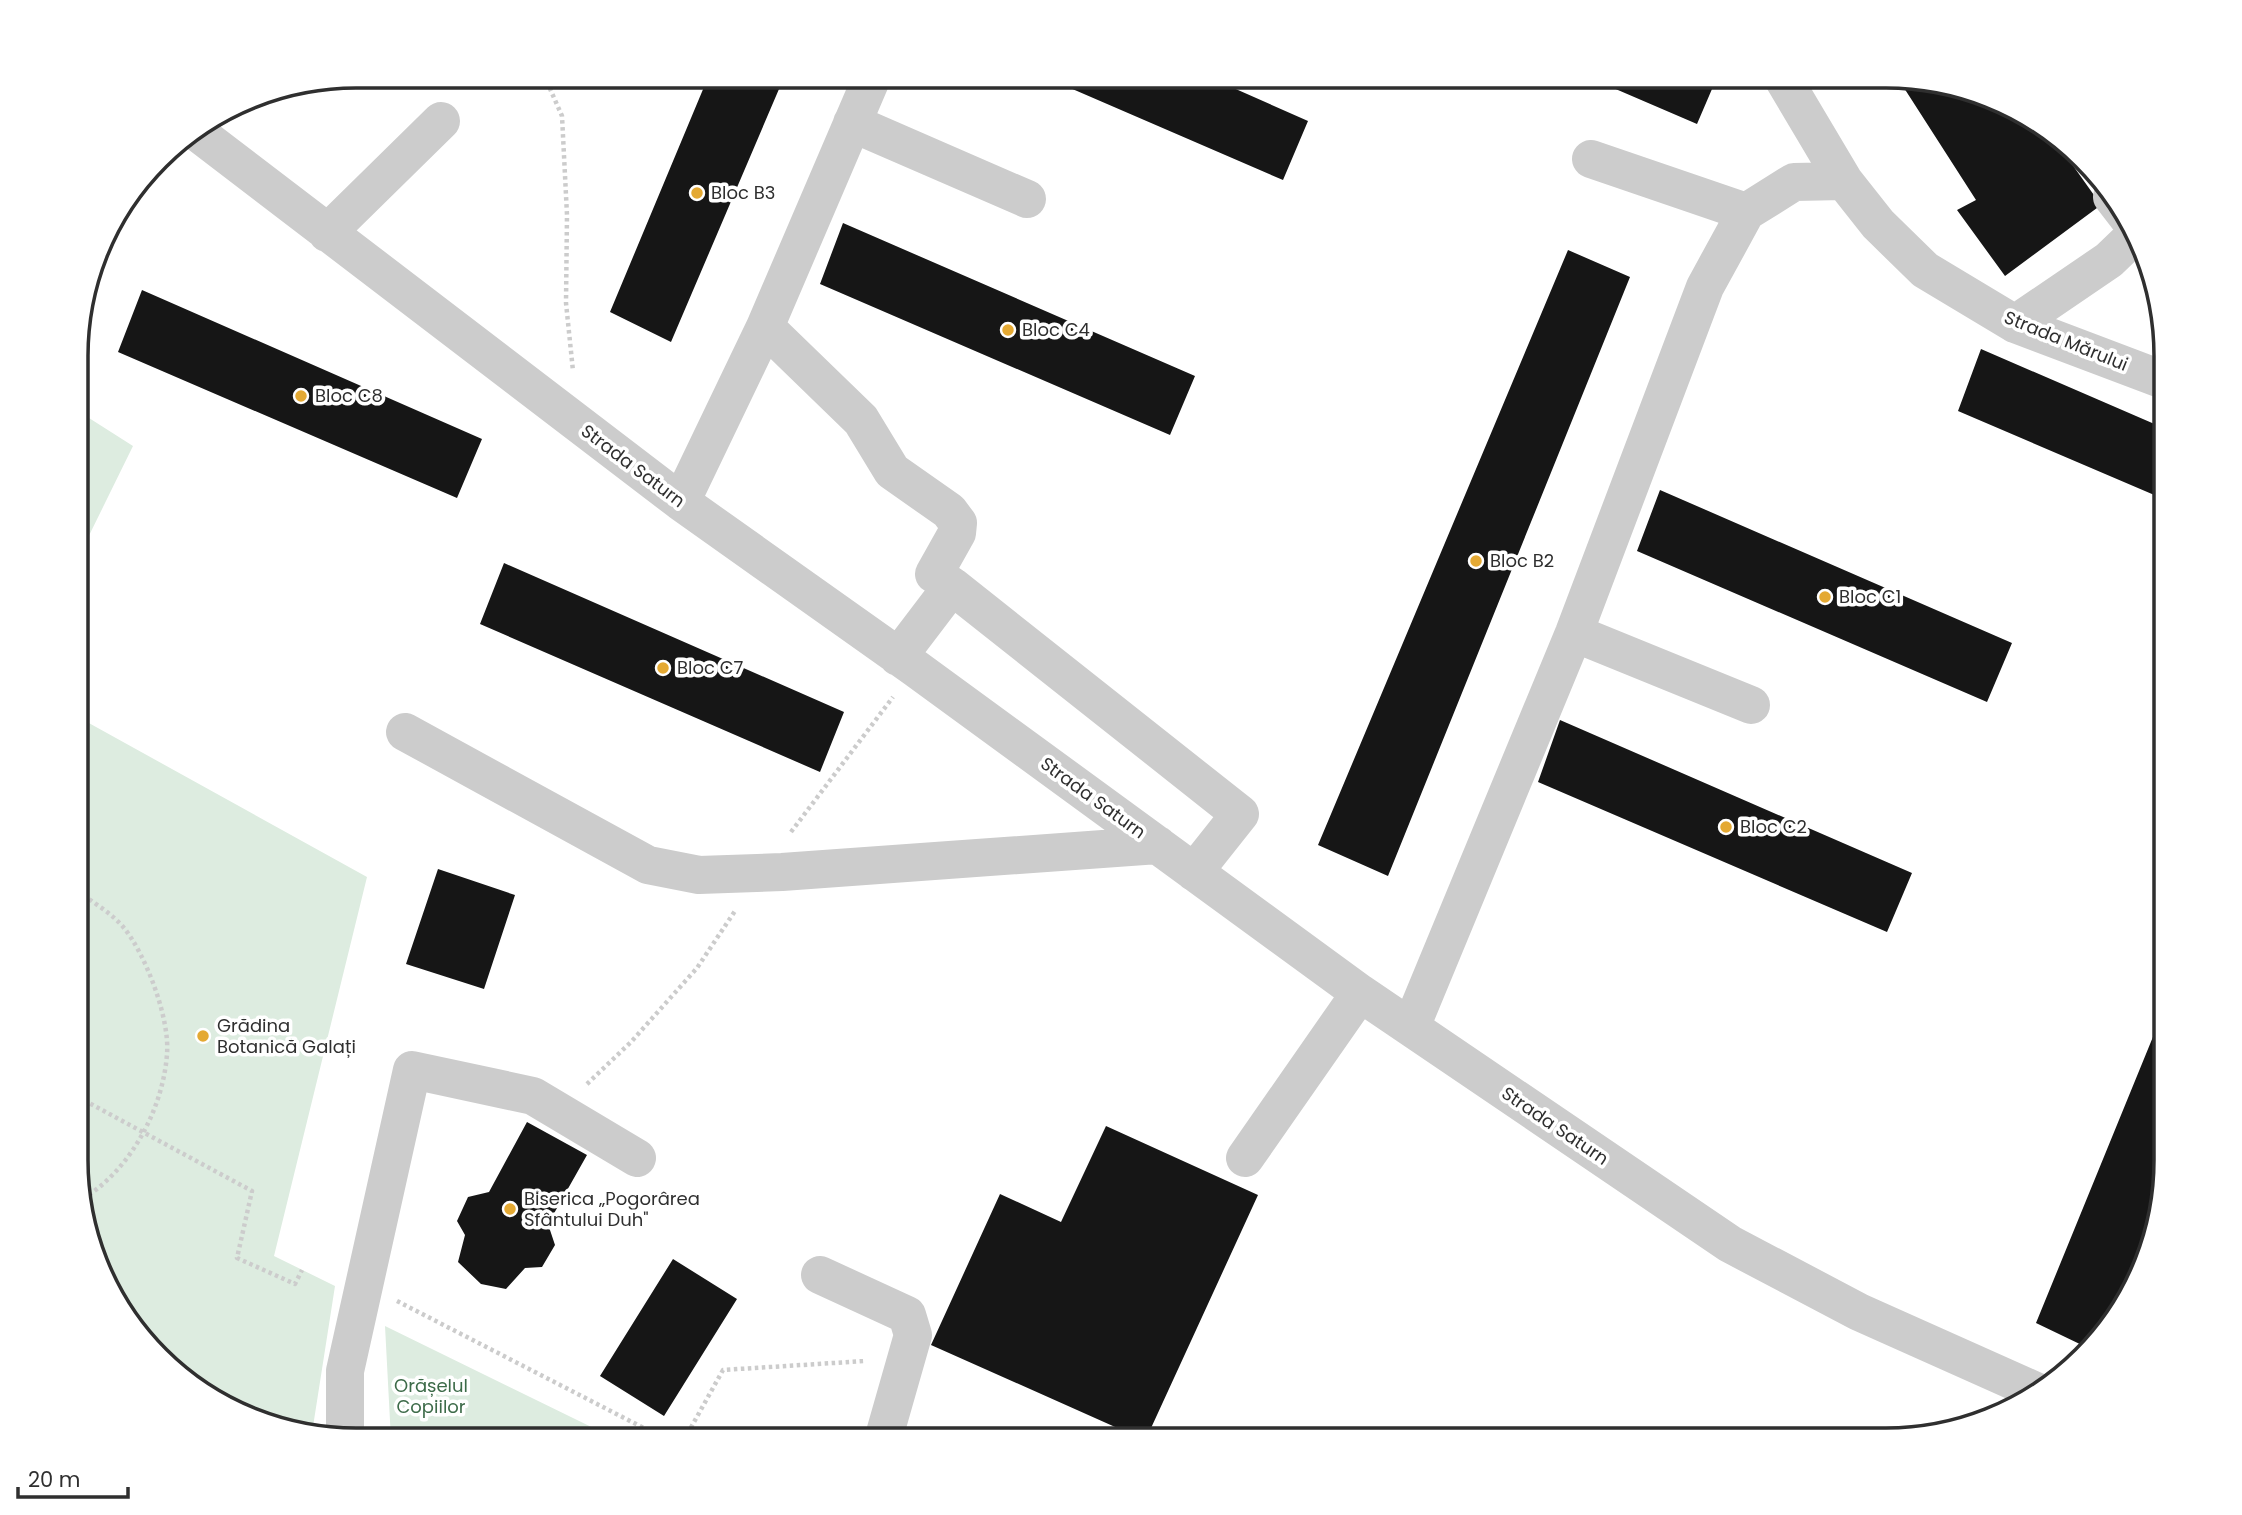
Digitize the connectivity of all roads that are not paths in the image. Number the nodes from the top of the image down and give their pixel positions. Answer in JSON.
{"nodes":[{"id":1,"x":867,"y":88,"type":"edge"},
{"id":2,"x":1789,"y":88,"type":"edge"},
{"id":3,"x":441,"y":121,"type":"dead end"},
{"id":4,"x":852,"y":123,"type":"junction"},
{"id":5,"x":202,"y":136,"type":"edge"},
{"id":6,"x":1591,"y":159,"type":"dead end"},
{"id":7,"x":1844,"y":181,"type":"junction"},
{"id":8,"x":1027,"y":199,"type":"dead end"},
{"id":9,"x":1746,"y":212,"type":"junction"},
{"id":10,"x":327,"y":233,"type":"junction"},
{"id":11,"x":2129,"y":241,"type":"edge"},
{"id":12,"x":2015,"y":324,"type":"junction"},
{"id":13,"x":765,"y":327,"type":"junction"},
{"id":14,"x":2154,"y":376,"type":"edge"},
{"id":15,"x":681,"y":502,"type":"junction"},
{"id":16,"x":952,"y":586,"type":"junction"},
{"id":17,"x":1574,"y":633,"type":"junction"},
{"id":18,"x":898,"y":657,"type":"junction"},
{"id":19,"x":1751,"y":705,"type":"dead end"},
{"id":20,"x":405,"y":732,"type":"dead end"},
{"id":21,"x":1158,"y":845,"type":"junction"},
{"id":22,"x":1194,"y":872,"type":"junction"},
{"id":23,"x":1360,"y":993,"type":"junction"},
{"id":24,"x":1411,"y":1027,"type":"junction"},
{"id":25,"x":637,"y":1158,"type":"dead end"},
{"id":26,"x":1245,"y":1158,"type":"dead end"},
{"id":27,"x":820,"y":1275,"type":"dead end"},
{"id":28,"x":2027,"y":1387,"type":"edge"},
{"id":29,"x":345,"y":1427,"type":"edge"},
{"id":30,"x":887,"y":1428,"type":"edge"}],
"edges":[{"from":1,"to":4,"type":"street"},
{"from":2,"to":7,"type":"street","name":"Strada Mărului"},
{"from":3,"to":10,"type":"street"},
{"from":4,"to":8,"type":"street"},
{"from":4,"to":13,"type":"street"},
{"from":5,"to":10,"type":"street","name":"Strada Saturn"},
{"from":6,"to":9,"type":"street"},
{"from":7,"to":9,"type":"street"},
{"from":7,"to":12,"type":"street","name":"Strada Mărului"},
{"from":9,"to":17,"type":"street"},
{"from":10,"to":15,"type":"street","name":"Strada Saturn"},
{"from":11,"to":12,"type":"street"},
{"from":12,"to":14,"type":"street","name":"Strada Mărului"},
{"from":13,"to":15,"type":"street"},
{"from":13,"to":16,"type":"street"},
{"from":15,"to":18,"type":"street","name":"Strada Saturn"},
{"from":16,"to":18,"type":"street"},
{"from":16,"to":22,"type":"street"},
{"from":17,"to":19,"type":"street"},
{"from":17,"to":24,"type":"street"},
{"from":18,"to":21,"type":"street","name":"Strada Saturn"},
{"from":20,"to":21,"type":"street"},
{"from":21,"to":22,"type":"street","name":"Strada Saturn"},
{"from":22,"to":23,"type":"street","name":"Strada Saturn"},
{"from":23,"to":24,"type":"street","name":"Strada Saturn"},
{"from":23,"to":26,"type":"street"},
{"from":24,"to":28,"type":"street","name":"Strada Saturn"},
{"from":25,"to":29,"type":"street"},
{"from":27,"to":30,"type":"street"}]}
